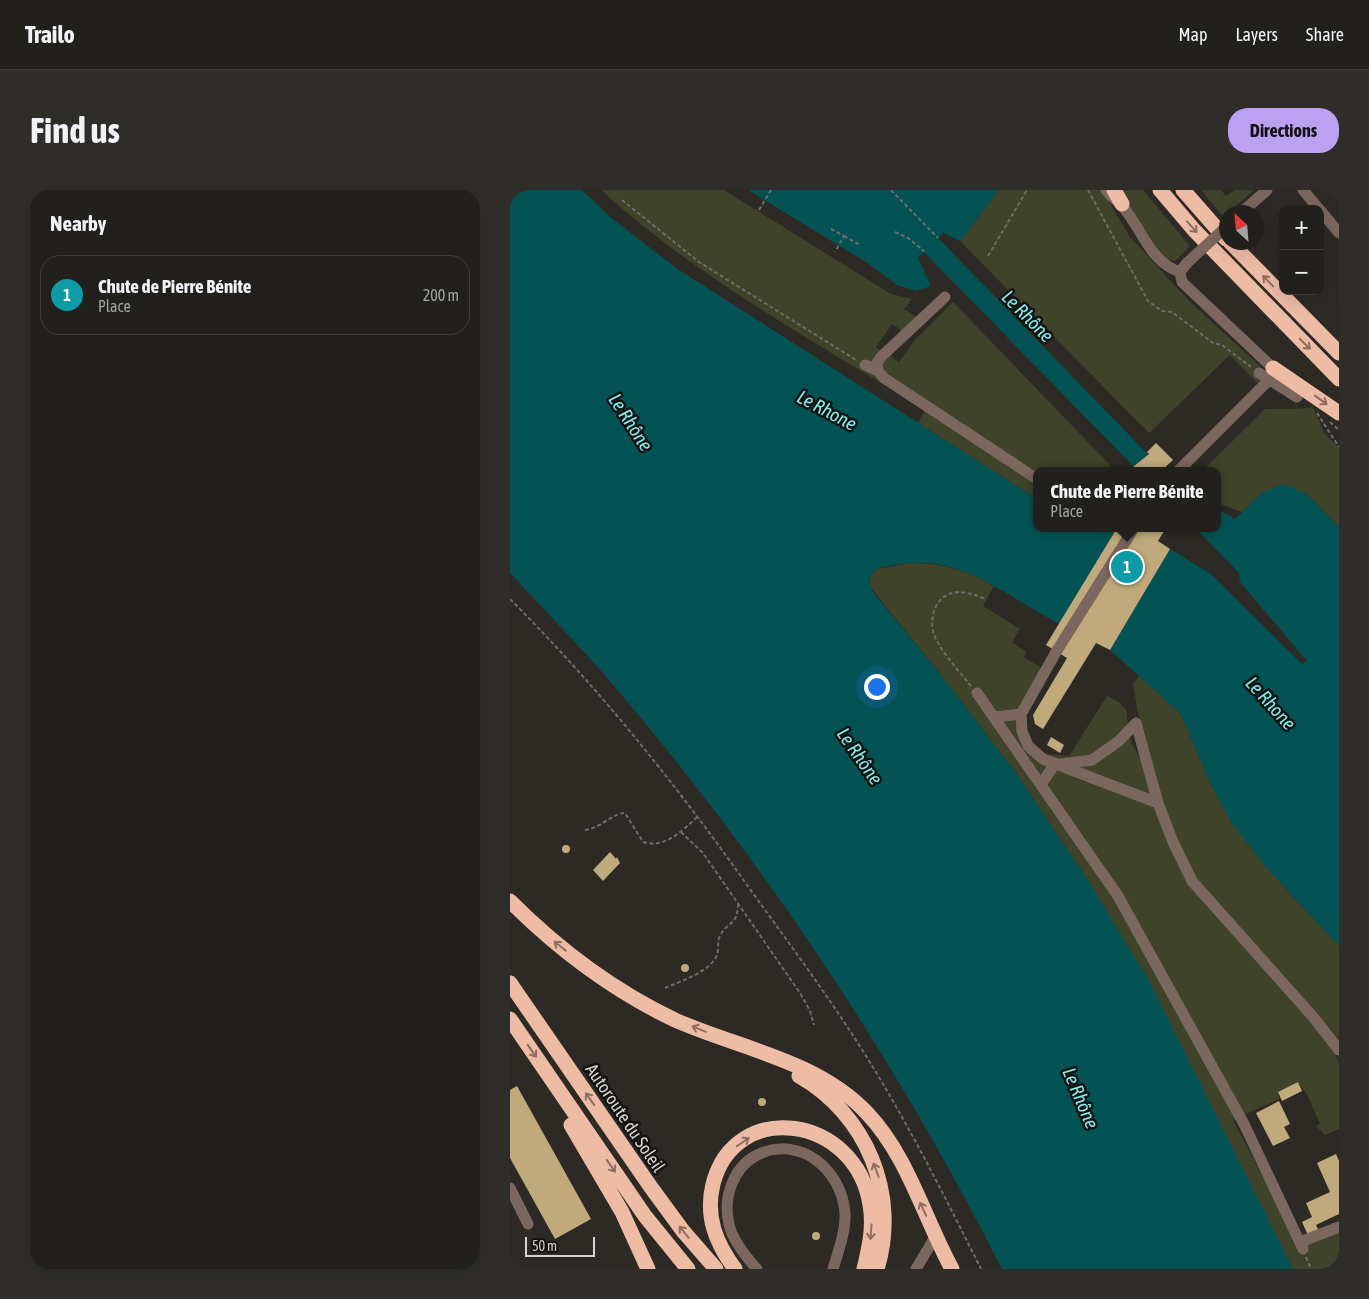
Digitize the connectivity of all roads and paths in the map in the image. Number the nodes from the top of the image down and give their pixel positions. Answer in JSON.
{"nodes":[{"id":1,"x":771,"y":190,"type":"edge"},
{"id":2,"x":891,"y":190,"type":"edge"},
{"id":3,"x":1027,"y":190,"type":"edge"},
{"id":4,"x":1088,"y":190,"type":"edge"},
{"id":5,"x":1106,"y":190,"type":"edge"},
{"id":6,"x":1114,"y":190,"type":"edge"},
{"id":7,"x":1160,"y":190,"type":"edge"},
{"id":8,"x":1183,"y":190,"type":"edge"},
{"id":9,"x":1267,"y":190,"type":"edge"},
{"id":10,"x":1303,"y":190,"type":"edge"},
{"id":11,"x":622,"y":200,"type":"dead end"},
{"id":12,"x":1122,"y":204,"type":"junction"},
{"id":13,"x":1250,"y":205,"type":"edge"},
{"id":14,"x":1316,"y":205,"type":"edge"},
{"id":15,"x":758,"y":210,"type":"dead end"},
{"id":16,"x":1324,"y":215,"type":"edge"},
{"id":17,"x":831,"y":229,"type":"dead end"},
{"id":18,"x":1219,"y":231,"type":"edge"},
{"id":19,"x":895,"y":232,"type":"dead end"},
{"id":20,"x":1339,"y":232,"type":"edge"},
{"id":21,"x":1219,"y":233,"type":"edge"},
{"id":22,"x":844,"y":236,"type":"junction"},
{"id":23,"x":938,"y":238,"type":"dead end"},
{"id":24,"x":860,"y":245,"type":"dead end"},
{"id":25,"x":1238,"y":250,"type":"edge"},
{"id":26,"x":924,"y":251,"type":"dead end"},
{"id":27,"x":835,"y":252,"type":"dead end"},
{"id":28,"x":988,"y":256,"type":"dead end"},
{"id":29,"x":1183,"y":267,"type":"junction"},
{"id":30,"x":945,"y":297,"type":"dead end"},
{"id":31,"x":1339,"y":353,"type":"edge"},
{"id":32,"x":865,"y":365,"type":"joint"},
{"id":33,"x":878,"y":371,"type":"junction"},
{"id":34,"x":1267,"y":373,"type":"junction"},
{"id":35,"x":1339,"y":379,"type":"edge"},
{"id":36,"x":1297,"y":397,"type":"dead end"},
{"id":37,"x":1313,"y":408,"type":"dead end"},
{"id":38,"x":1339,"y":413,"type":"edge"},
{"id":39,"x":1339,"y":447,"type":"edge"},
{"id":40,"x":1182,"y":467,"type":"edge"},
{"id":41,"x":1033,"y":476,"type":"edge"},
{"id":42,"x":1131,"y":532,"type":"edge"},
{"id":43,"x":510,"y":599,"type":"edge"},
{"id":44,"x":986,"y":599,"type":"dead end"},
{"id":45,"x":977,"y":693,"type":"joint"},
{"id":46,"x":1021,"y":714,"type":"junction"},
{"id":47,"x":995,"y":717,"type":"junction"},
{"id":48,"x":1023,"y":749,"type":"junction"},
{"id":49,"x":1058,"y":764,"type":"junction"},
{"id":50,"x":1041,"y":785,"type":"junction"},
{"id":51,"x":1158,"y":803,"type":"junction"},
{"id":52,"x":698,"y":816,"type":"junction"},
{"id":53,"x":585,"y":830,"type":"dead end"},
{"id":54,"x":681,"y":832,"type":"junction"},
{"id":55,"x":510,"y":901,"type":"edge"},
{"id":56,"x":738,"y":904,"type":"junction"},
{"id":57,"x":510,"y":983,"type":"edge"},
{"id":58,"x":665,"y":988,"type":"dead end"},
{"id":59,"x":510,"y":1019,"type":"edge"},
{"id":60,"x":814,"y":1025,"type":"dead end"},
{"id":61,"x":744,"y":1048,"type":"junction"},
{"id":62,"x":1339,"y":1050,"type":"edge"},
{"id":63,"x":553,"y":1082,"type":"junction"},
{"id":64,"x":510,"y":1188,"type":"edge"},
{"id":65,"x":528,"y":1224,"type":"dead end"},
{"id":66,"x":1339,"y":1227,"type":"edge"},
{"id":67,"x":935,"y":1237,"type":"junction"},
{"id":68,"x":648,"y":1269,"type":"edge"},
{"id":69,"x":688,"y":1269,"type":"edge"},
{"id":70,"x":716,"y":1269,"type":"edge"},
{"id":71,"x":735,"y":1269,"type":"edge"},
{"id":72,"x":757,"y":1269,"type":"edge"},
{"id":73,"x":833,"y":1269,"type":"edge"},
{"id":74,"x":864,"y":1269,"type":"edge"},
{"id":75,"x":877,"y":1269,"type":"edge"},
{"id":76,"x":916,"y":1269,"type":"edge"},
{"id":77,"x":952,"y":1269,"type":"edge"},
{"id":78,"x":981,"y":1269,"type":"edge"}],
"edges":[{"from":1,"to":15,"type":"path"},
{"from":2,"to":23,"type":"path"},
{"from":3,"to":28,"type":"path"},
{"from":4,"to":34,"type":"path"},
{"from":5,"to":12,"type":"street"},
{"from":6,"to":12,"type":"highway"},
{"from":7,"to":35,"type":"highway","one_way":true},
{"from":8,"to":18,"type":"highway"},
{"from":9,"to":13,"type":"street"},
{"from":10,"to":14,"type":"street"},
{"from":11,"to":32,"type":"path"},
{"from":12,"to":29,"type":"street"},
{"from":16,"to":20,"type":"street"},
{"from":17,"to":22,"type":"path"},
{"from":19,"to":26,"type":"path"},
{"from":21,"to":29,"type":"street","bridge":true},
{"from":22,"to":24,"type":"path"},
{"from":22,"to":27,"type":"path"},
{"from":31,"to":25,"type":"highway","one_way":true},
{"from":29,"to":34,"type":"street"},
{"from":30,"to":33,"type":"street"},
{"from":32,"to":33,"type":"street"},
{"from":33,"to":41,"type":"street"},
{"from":34,"to":36,"type":"street"},
{"from":34,"to":38,"type":"highway","one_way":true},
{"from":34,"to":40,"type":"street"},
{"from":37,"to":39,"type":"path"},
{"from":42,"to":46,"type":"street"},
{"from":43,"to":52,"type":"path"},
{"from":44,"to":45,"type":"path"},
{"from":45,"to":47,"type":"street"},
{"from":46,"to":47,"type":"street"},
{"from":46,"to":48,"type":"street"},
{"from":47,"to":48,"type":"street"},
{"from":48,"to":49,"type":"street"},
{"from":48,"to":50,"type":"street"},
{"from":49,"to":50,"type":"street"},
{"from":49,"to":51,"type":"street"},
{"from":49,"to":51,"type":"street"},
{"from":50,"to":66,"type":"street"},
{"from":51,"to":62,"type":"street"},
{"from":52,"to":54,"type":"path"},
{"from":52,"to":78,"type":"path"},
{"from":53,"to":54,"type":"path"},
{"from":54,"to":56,"type":"path"},
{"from":61,"to":55,"type":"highway","one_way":true},
{"from":56,"to":58,"type":"path"},
{"from":56,"to":60,"type":"path"},
{"from":70,"to":57,"type":"highway","name":"Autoroute du Soleil","one_way":true},
{"from":59,"to":63,"type":"highway","one_way":true},
{"from":67,"to":61,"type":"highway","one_way":true},
{"from":75,"to":61,"type":"highway","one_way":true},
{"from":63,"to":68,"type":"highway"},
{"from":63,"to":69,"type":"highway","one_way":true},
{"from":64,"to":65,"type":"street"},
{"from":67,"to":76,"type":"street"},
{"from":67,"to":77,"type":"highway"},
{"from":71,"to":74,"type":"highway","one_way":true},
{"from":72,"to":73,"type":"street"}]}
